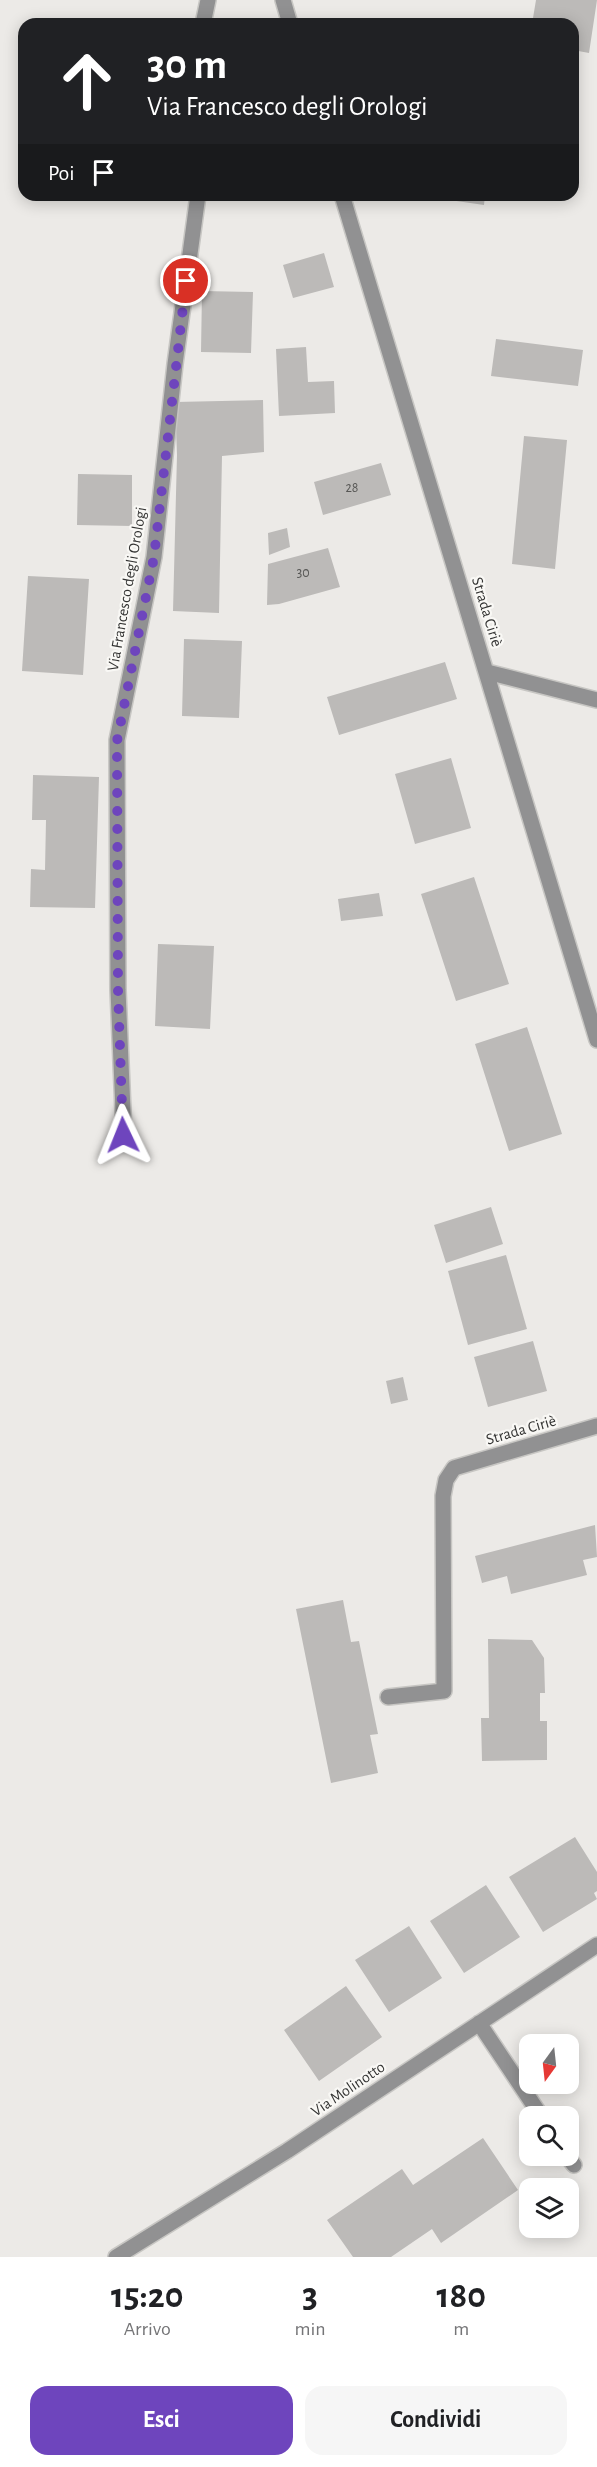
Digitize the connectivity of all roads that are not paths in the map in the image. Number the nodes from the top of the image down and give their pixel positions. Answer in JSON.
{"nodes":[{"id":1,"x":208,"y":0,"type":"edge"},
{"id":2,"x":283,"y":0,"type":"edge"},
{"id":3,"x":204,"y":18,"type":"edge"},
{"id":4,"x":288,"y":18,"type":"edge"},
{"id":5,"x":197,"y":201,"type":"edge"},
{"id":6,"x":344,"y":201,"type":"edge"},
{"id":7,"x":487,"y":672,"type":"junction"},
{"id":8,"x":597,"y":700,"type":"edge"},
{"id":9,"x":597,"y":1040,"type":"edge"},
{"id":10,"x":123,"y":1135,"type":"dead end"},
{"id":11,"x":597,"y":1426,"type":"edge"},
{"id":12,"x":388,"y":1697,"type":"dead end"},
{"id":13,"x":597,"y":1945,"type":"edge"},
{"id":14,"x":479,"y":2023,"type":"junction"},
{"id":15,"x":534,"y":2106,"type":"edge"},
{"id":16,"x":116,"y":2257,"type":"edge"}],
"edges":[{"from":1,"to":3,"type":"street"},
{"from":2,"to":4,"type":"street"},
{"from":5,"to":10,"type":"street","name":"Via Francesco degli Orologi"},
{"from":6,"to":7,"type":"street","name":"Strada Ciriè"},
{"from":7,"to":8,"type":"street"},
{"from":7,"to":9,"type":"street","name":"Strada Ciriè"},
{"from":11,"to":12,"type":"street","name":"Strada Ciriè"},
{"from":13,"to":14,"type":"street","name":"Via Molinotto"},
{"from":14,"to":15,"type":"street"},
{"from":14,"to":16,"type":"street","name":"Via Molinotto"}]}
